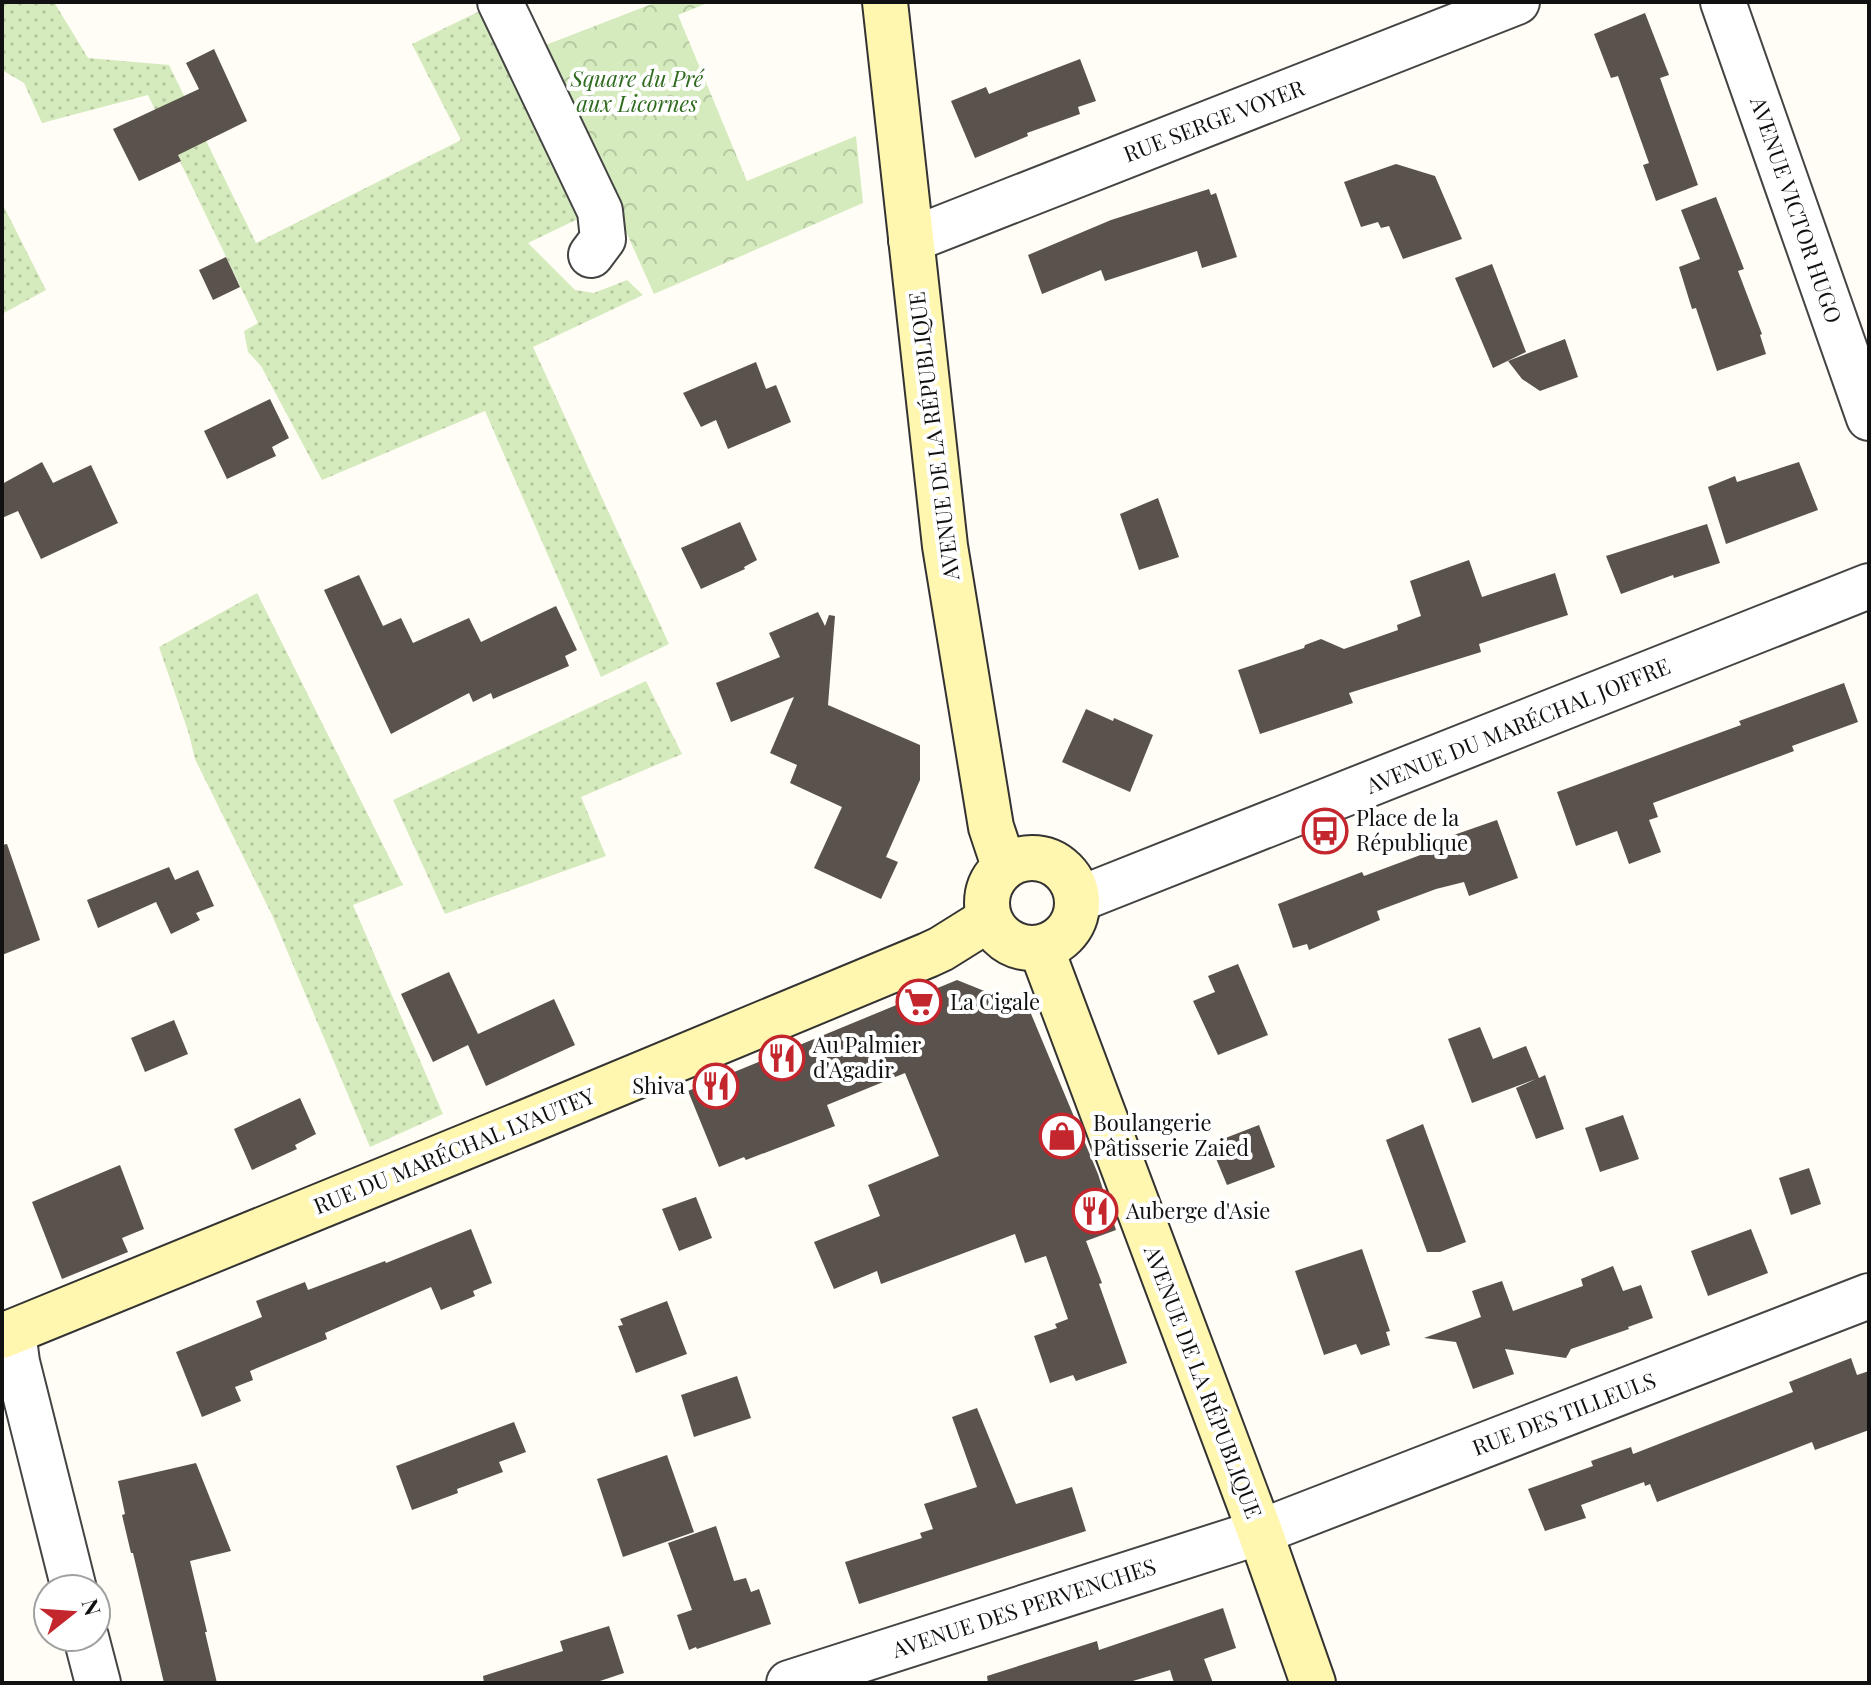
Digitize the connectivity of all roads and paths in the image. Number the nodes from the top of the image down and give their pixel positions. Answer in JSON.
{"nodes":[{"id":1,"x":500,"y":2,"type":"edge"},
{"id":2,"x":885,"y":2,"type":"edge"},
{"id":3,"x":1517,"y":2,"type":"edge"},
{"id":4,"x":1723,"y":2,"type":"edge"},
{"id":5,"x":911,"y":240,"type":"junction"},
{"id":6,"x":591,"y":255,"type":"dead end"},
{"id":7,"x":1869,"y":418,"type":"edge"},
{"id":8,"x":1869,"y":586,"type":"edge"},
{"id":9,"x":1004,"y":866,"type":"junction"},
{"id":10,"x":1077,"y":900,"type":"junction"},
{"id":11,"x":989,"y":919,"type":"junction"},
{"id":12,"x":1041,"y":948,"type":"junction"},
{"id":13,"x":1869,"y":1296,"type":"edge"},
{"id":14,"x":7,"y":1334,"type":"edge"},
{"id":15,"x":1260,"y":1532,"type":"junction"},
{"id":16,"x":70,"y":1573,"type":"edge"},
{"id":17,"x":90,"y":1653,"type":"edge"},
{"id":18,"x":98,"y":1683,"type":"edge"},
{"id":19,"x":789,"y":1683,"type":"edge"},
{"id":20,"x":1313,"y":1683,"type":"edge"}],
"edges":[{"from":1,"to":6,"type":"street"},
{"from":2,"to":5,"type":"main road","name":"AVENUE DE LA RÉPUBLIQUE"},
{"from":3,"to":5,"type":"street","name":"RUE SERGE VOYER"},
{"from":4,"to":7,"type":"street","name":"AVENUE VICTOR HUGO"},
{"from":5,"to":9,"type":"main road","name":"AVENUE DE LA RÉPUBLIQUE"},
{"from":8,"to":10,"type":"street","name":"AVENUE DU MARÉCHAL JOFFRE"},
{"from":9,"to":10,"type":"main road"},
{"from":9,"to":11,"type":"main road"},
{"from":10,"to":12,"type":"main road"},
{"from":11,"to":12,"type":"main road"},
{"from":11,"to":14,"type":"main road","name":"RUE DU MARÉCHAL LYAUTEY"},
{"from":12,"to":15,"type":"main road","name":"AVENUE DE LA RÉPUBLIQUE"},
{"from":13,"to":15,"type":"street","name":"RUE DES TILLEULS"},
{"from":14,"to":16,"type":"street"},
{"from":15,"to":19,"type":"street","name":"AVENUE DES PERVENCHES"},
{"from":15,"to":20,"type":"main road","name":"AVENUE DE LA RÉPUBLIQUE"},
{"from":17,"to":18,"type":"street"}]}
